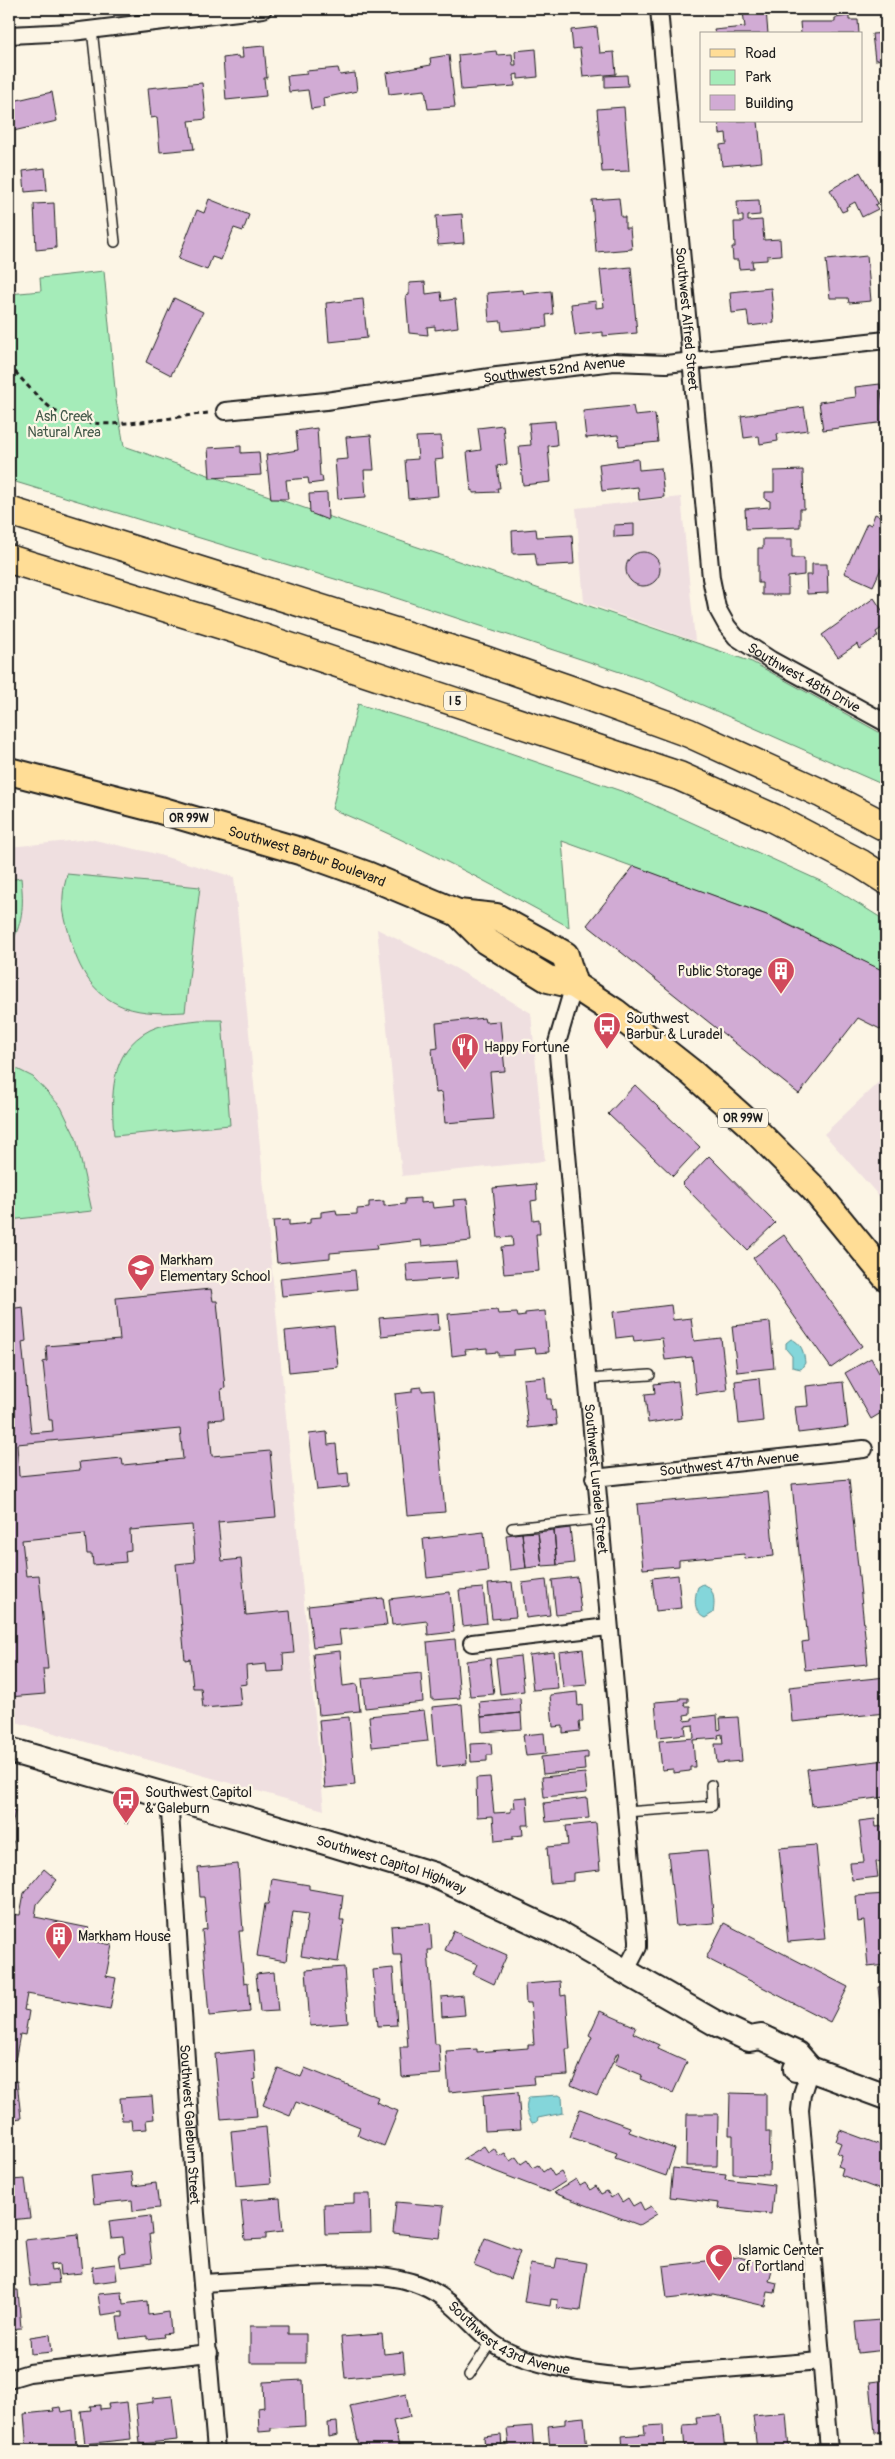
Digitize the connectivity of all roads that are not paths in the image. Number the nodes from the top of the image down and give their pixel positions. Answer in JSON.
{"nodes":[{"id":1,"x":263,"y":9,"type":"edge"},
{"id":2,"x":659,"y":9,"type":"edge"},
{"id":3,"x":92,"y":29,"type":"junction"},
{"id":4,"x":9,"y":35,"type":"edge"},
{"id":5,"x":115,"y":242,"type":"dead end"},
{"id":6,"x":886,"y":340,"type":"edge"},
{"id":7,"x":692,"y":362,"type":"junction"},
{"id":8,"x":225,"y":411,"type":"road end"},
{"id":9,"x":9,"y":511,"type":"edge"},
{"id":10,"x":9,"y":559,"type":"edge"},
{"id":11,"x":727,"y":626,"type":"joint"},
{"id":12,"x":884,"y":717,"type":"edge"},
{"id":13,"x":9,"y":771,"type":"edge"},
{"id":14,"x":886,"y":827,"type":"edge"},
{"id":15,"x":886,"y":880,"type":"edge"},
{"id":16,"x":574,"y":985,"type":"junction"},
{"id":17,"x":886,"y":1277,"type":"edge"},
{"id":18,"x":650,"y":1374,"type":"dead end"},
{"id":19,"x":585,"y":1379,"type":"junction"},
{"id":20,"x":864,"y":1449,"type":"dead end"},
{"id":21,"x":594,"y":1478,"type":"junction"},
{"id":22,"x":598,"y":1519,"type":"junction"},
{"id":23,"x":512,"y":1528,"type":"dead end"},
{"id":24,"x":608,"y":1628,"type":"junction"},
{"id":25,"x":472,"y":1643,"type":"dead end"},
{"id":26,"x":9,"y":1750,"type":"edge"},
{"id":27,"x":711,"y":1785,"type":"dead end"},
{"id":28,"x":169,"y":1797,"type":"junction"},
{"id":29,"x":626,"y":1812,"type":"junction"},
{"id":30,"x":625,"y":1972,"type":"junction"},
{"id":31,"x":810,"y":2069,"type":"junction"},
{"id":32,"x":886,"y":2098,"type":"edge"},
{"id":33,"x":203,"y":2282,"type":"junction"},
{"id":34,"x":491,"y":2342,"type":"junction"},
{"id":35,"x":209,"y":2353,"type":"junction"},
{"id":36,"x":821,"y":2361,"type":"junction"},
{"id":37,"x":469,"y":2375,"type":"dead end"},
{"id":38,"x":9,"y":2379,"type":"edge"},
{"id":39,"x":216,"y":2450,"type":"edge"},
{"id":40,"x":829,"y":2450,"type":"edge"}],
"edges":[{"from":1,"to":3,"type":"street"},
{"from":2,"to":7,"type":"street","name":"Southwest Alfred Street"},
{"from":3,"to":4,"type":"street"},
{"from":3,"to":5,"type":"lane"},
{"from":6,"to":7,"type":"street","name":"Southwest 52nd Avenue"},
{"from":7,"to":8,"type":"street","name":"Southwest 52nd Avenue"},
{"from":7,"to":11,"type":"street","name":"Southwest Alfred Street"},
{"from":9,"to":14,"type":"highway"},
{"from":10,"to":15,"type":"highway","number":"I 5"},
{"from":11,"to":12,"type":"street","name":"Southwest 48th Drive"},
{"from":13,"to":16,"type":"main road","name":"Southwest Barbur Boulevard","number":"OR 99W"},
{"from":16,"to":17,"type":"main road","number":"OR 99W"},
{"from":16,"to":19,"type":"street","name":"Southwest Luradel Street"},
{"from":18,"to":19,"type":"lane"},
{"from":19,"to":21,"type":"street","name":"Southwest Luradel Street"},
{"from":20,"to":21,"type":"street","name":"Southwest 47th Avenue"},
{"from":21,"to":22,"type":"street","name":"Southwest Luradel Street"},
{"from":22,"to":23,"type":"lane"},
{"from":22,"to":24,"type":"street","name":"Southwest Luradel Street"},
{"from":24,"to":25,"type":"street"},
{"from":24,"to":29,"type":"street","name":"Southwest Luradel Street"},
{"from":26,"to":28,"type":"main road","name":"Southwest Capitol Highway"},
{"from":27,"to":29,"type":"lane"},
{"from":28,"to":30,"type":"main road","name":"Southwest Capitol Highway"},
{"from":28,"to":33,"type":"street","name":"Southwest Galeburn Street"},
{"from":29,"to":30,"type":"street","name":"Southwest Luradel Street"},
{"from":30,"to":31,"type":"main road","name":"Southwest Capitol Highway"},
{"from":31,"to":32,"type":"main road","name":"Southwest Capitol Highway"},
{"from":31,"to":36,"type":"street"},
{"from":33,"to":34,"type":"street","name":"Southwest 43rd Avenue"},
{"from":33,"to":35,"type":"street","name":"Southwest Galeburn Street"},
{"from":34,"to":36,"type":"street","name":"Southwest 43rd Avenue"},
{"from":34,"to":37,"type":"lane"},
{"from":35,"to":38,"type":"street"},
{"from":35,"to":39,"type":"street","name":"Southwest Galeburn Street"},
{"from":36,"to":40,"type":"street"}]}
